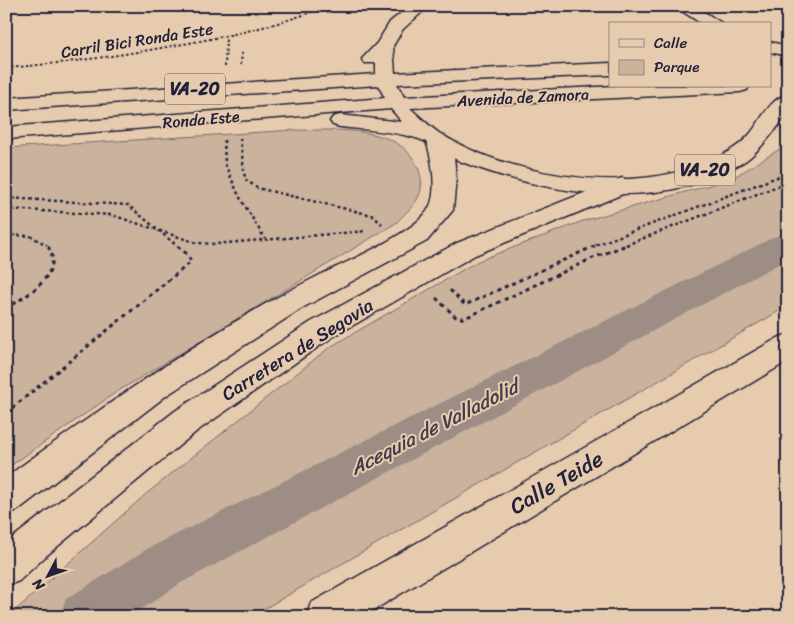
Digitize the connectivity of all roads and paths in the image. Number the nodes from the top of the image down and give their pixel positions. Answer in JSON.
{"nodes":[{"id":1,"x":327,"y":6,"type":"edge"},
{"id":2,"x":421,"y":6,"type":"edge"},
{"id":3,"x":682,"y":6,"type":"edge"},
{"id":4,"x":779,"y":6,"type":"edge"},
{"id":5,"x":705,"y":16,"type":"edge"},
{"id":6,"x":786,"y":31,"type":"dead end"},
{"id":7,"x":226,"y":37,"type":"junction"},
{"id":8,"x":384,"y":46,"type":"junction"},
{"id":9,"x":772,"y":47,"type":"edge"},
{"id":10,"x":242,"y":50,"type":"dead end"},
{"id":11,"x":788,"y":51,"type":"edge"},
{"id":12,"x":772,"y":64,"type":"edge"},
{"id":13,"x":788,"y":65,"type":"edge"},
{"id":14,"x":6,"y":68,"type":"edge"},
{"id":15,"x":609,"y":70,"type":"edge"},
{"id":16,"x":241,"y":71,"type":"dead end"},
{"id":17,"x":225,"y":73,"type":"dead end"},
{"id":18,"x":383,"y":80,"type":"junction"},
{"id":19,"x":289,"y":84,"type":"junction"},
{"id":20,"x":699,"y":88,"type":"edge"},
{"id":21,"x":781,"y":92,"type":"edge"},
{"id":22,"x":395,"y":103,"type":"junction"},
{"id":23,"x":6,"y":104,"type":"edge"},
{"id":24,"x":131,"y":125,"type":"junction"},
{"id":25,"x":240,"y":132,"type":"dead end"},
{"id":26,"x":6,"y":133,"type":"edge"},
{"id":27,"x":223,"y":134,"type":"dead end"},
{"id":28,"x":433,"y":138,"type":"junction"},
{"id":29,"x":788,"y":173,"type":"edge"},
{"id":30,"x":788,"y":182,"type":"edge"},
{"id":31,"x":622,"y":186,"type":"junction"},
{"id":32,"x":6,"y":198,"type":"edge"},
{"id":33,"x":6,"y":209,"type":"edge"},
{"id":34,"x":386,"y":228,"type":"dead end"},
{"id":35,"x":370,"y":231,"type":"dead end"},
{"id":36,"x":163,"y":233,"type":"junction"},
{"id":37,"x":6,"y":235,"type":"edge"},
{"id":38,"x":265,"y":240,"type":"junction"},
{"id":39,"x":448,"y":288,"type":"dead end"},
{"id":40,"x":430,"y":293,"type":"dead end"},
{"id":41,"x":6,"y":308,"type":"edge"},
{"id":42,"x":788,"y":346,"type":"edge"},
{"id":43,"x":6,"y":413,"type":"edge"},
{"id":44,"x":6,"y":498,"type":"edge"},
{"id":45,"x":6,"y":568,"type":"edge"},
{"id":46,"x":325,"y":617,"type":"edge"}],
"edges":[{"from":1,"to":7,"type":"path","name":"Carril Bici Ronda Este"},
{"from":2,"to":8,"type":"main road","number":"VA-20"},
{"from":3,"to":5,"type":"main road"},
{"from":4,"to":6,"type":"path"},
{"from":7,"to":14,"type":"path","name":"Carril Bici Ronda Este"},
{"from":7,"to":17,"type":"path"},
{"from":8,"to":18,"type":"main road","number":"VA-20"},
{"from":8,"to":19,"type":"main road"},
{"from":9,"to":11,"type":"main road"},
{"from":10,"to":16,"type":"path"},
{"from":12,"to":13,"type":"main road"},
{"from":15,"to":18,"type":"main road","name":"Avenida de Zamora"},
{"from":18,"to":19,"type":"main road","name":"Ronda Este","number":"VA-20"},
{"from":18,"to":22,"type":"main road","number":"VA-20"},
{"from":19,"to":23,"type":"main road","name":"Ronda Este","number":"VA-20"},
{"from":20,"to":22,"type":"main road","name":"Avenida de Zamora"},
{"from":21,"to":31,"type":"main road","number":"VA-20"},
{"from":22,"to":24,"type":"main road","name":"Ronda Este","number":"VA-20"},
{"from":22,"to":28,"type":"main road","number":"VA-20"},
{"from":24,"to":26,"type":"main road","name":"Ronda Este","number":"VA-20"},
{"from":24,"to":28,"type":"main road"},
{"from":25,"to":34,"type":"path"},
{"from":27,"to":38,"type":"path"},
{"from":28,"to":31,"type":"main road","number":"VA-20"},
{"from":28,"to":44,"type":"main road","name":"Carretera de Segovia"},
{"from":29,"to":39,"type":"path"},
{"from":30,"to":40,"type":"path"},
{"from":31,"to":45,"type":"main road","name":"Carretera de Segovia"},
{"from":32,"to":36,"type":"path"},
{"from":33,"to":36,"type":"path"},
{"from":35,"to":38,"type":"path"},
{"from":36,"to":38,"type":"path"},
{"from":36,"to":43,"type":"path"},
{"from":37,"to":41,"type":"path"},
{"from":42,"to":46,"type":"main road","name":"Calle Teide"}]}
